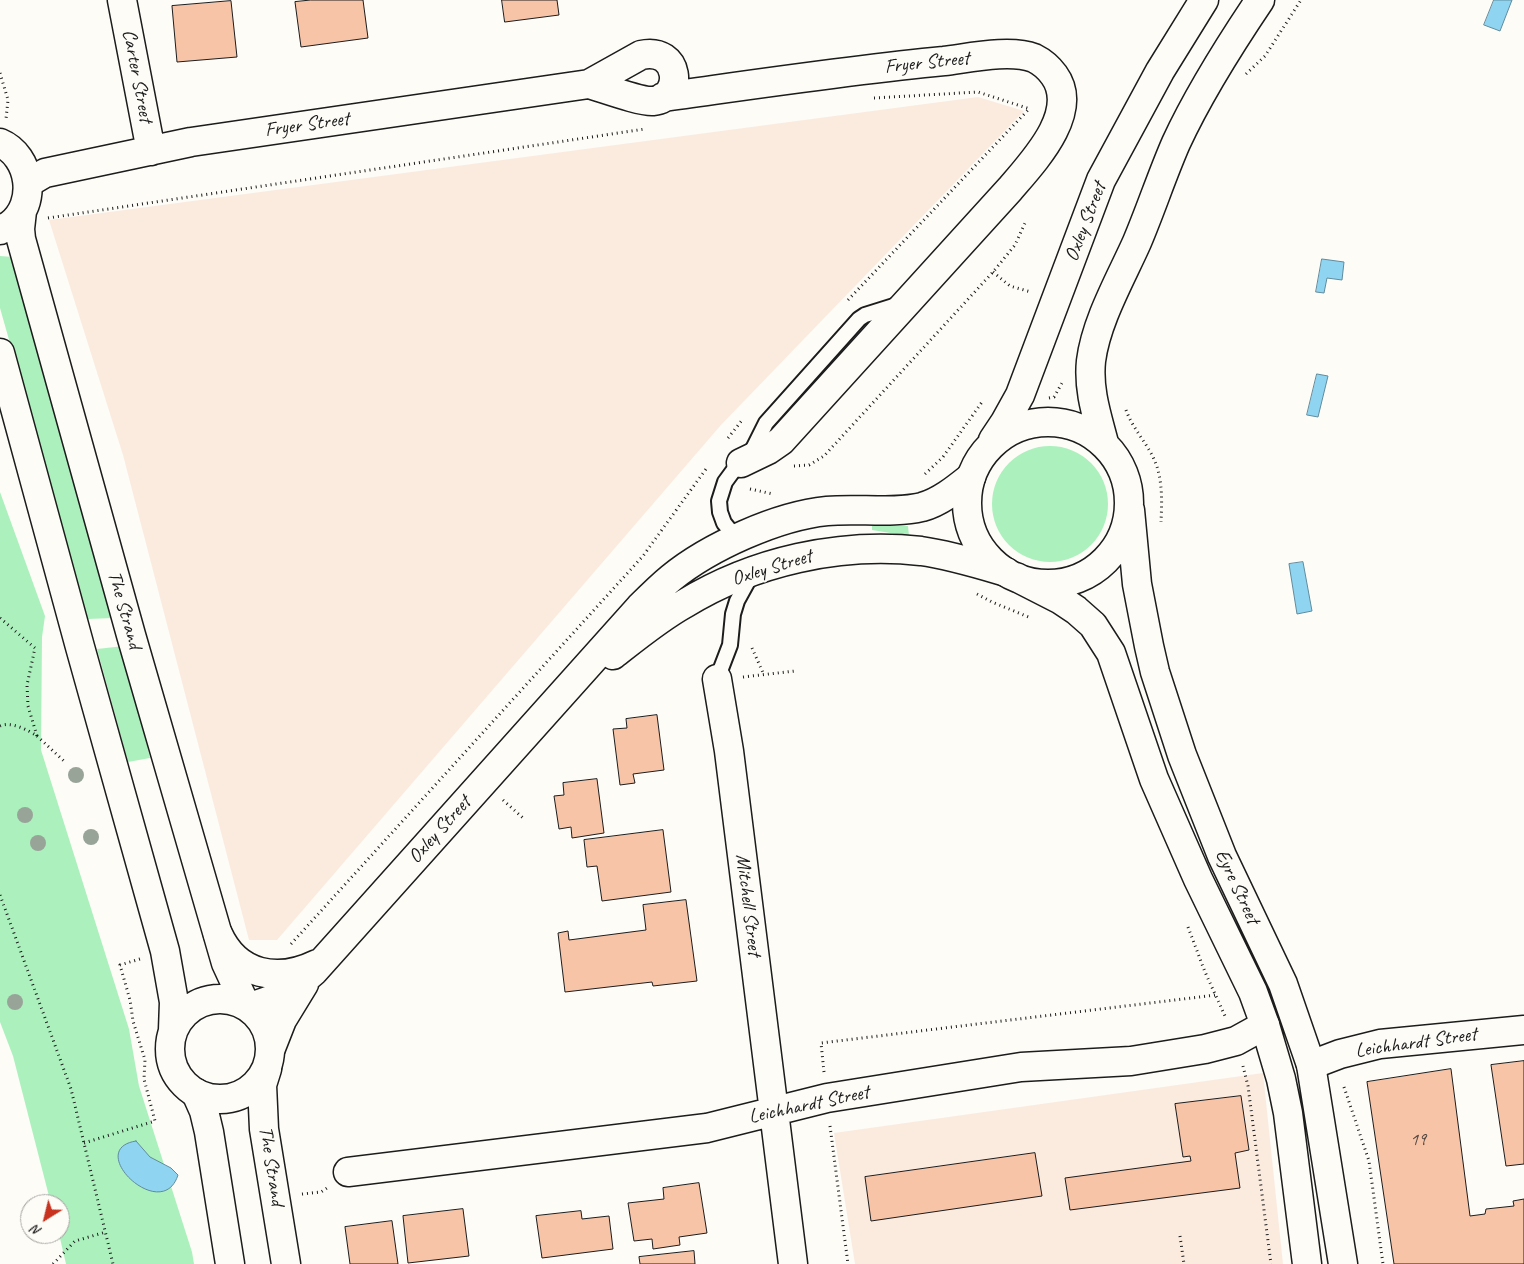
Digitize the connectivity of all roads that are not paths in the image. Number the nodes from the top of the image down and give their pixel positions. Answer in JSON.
{"nodes":[{"id":1,"x":122,"y":0,"type":"edge"},
{"id":2,"x":1204,"y":0,"type":"edge"},
{"id":3,"x":1260,"y":0,"type":"edge"},
{"id":4,"x":589,"y":84,"type":"junction"},
{"id":5,"x":663,"y":98,"type":"junction"},
{"id":6,"x":0,"y":143,"type":"edge"},
{"id":7,"x":151,"y":151,"type":"junction"},
{"id":8,"x":28,"y":183,"type":"junction"},
{"id":9,"x":32,"y":215,"type":"junction"},
{"id":10,"x":0,"y":230,"type":"edge"},
{"id":11,"x":908,"y":302,"type":"junction"},
{"id":12,"x":0,"y":353,"type":"edge"},
{"id":13,"x":1104,"y":443,"type":"junction"},
{"id":14,"x":985,"y":451,"type":"junction"},
{"id":15,"x":731,"y":462,"type":"junction"},
{"id":16,"x":971,"y":477,"type":"junction"},
{"id":17,"x":1130,"y":510,"type":"junction"},
{"id":18,"x":737,"y":539,"type":"junction"},
{"id":19,"x":799,"y":558,"type":"junction"},
{"id":20,"x":768,"y":566,"type":"junction"},
{"id":21,"x":1011,"y":575,"type":"junction"},
{"id":22,"x":718,"y":679,"type":"joint"},
{"id":23,"x":568,"y":689,"type":"junction"},
{"id":24,"x":218,"y":933,"type":"junction"},
{"id":25,"x":318,"y":966,"type":"junction"},
{"id":26,"x":247,"y":1006,"type":"junction"},
{"id":27,"x":1265,"y":1026,"type":"junction"},
{"id":28,"x":173,"y":1030,"type":"junction"},
{"id":29,"x":1524,"y":1030,"type":"edge"},
{"id":30,"x":269,"y":1058,"type":"junction"},
{"id":31,"x":1322,"y":1061,"type":"junction"},
{"id":32,"x":196,"y":1093,"type":"junction"},
{"id":33,"x":773,"y":1111,"type":"junction"},
{"id":34,"x":348,"y":1172,"type":"dead end"},
{"id":35,"x":794,"y":1262,"type":"edge"},
{"id":36,"x":230,"y":1264,"type":"edge"},
{"id":37,"x":286,"y":1264,"type":"edge"},
{"id":38,"x":1307,"y":1264,"type":"edge"},
{"id":39,"x":1343,"y":1264,"type":"edge"}],
"edges":[{"from":1,"to":7,"type":"street","name":"Carter Street"},
{"from":2,"to":14,"type":"street","name":"Oxley Street"},
{"from":3,"to":13,"type":"street"},
{"from":4,"to":5,"type":"street","name":"Fryer Street"},
{"from":4,"to":5,"type":"street","name":"Fryer Street"},
{"from":4,"to":7,"type":"street","name":"Fryer Street"},
{"from":5,"to":11,"type":"street","name":"Fryer Street"},
{"from":6,"to":8,"type":"street"},
{"from":7,"to":8,"type":"street","name":"Fryer Street"},
{"from":8,"to":9,"type":"street","name":"The Strand"},
{"from":9,"to":10,"type":"street"},
{"from":9,"to":24,"type":"street","name":"The Strand"},
{"from":11,"to":15,"type":"street"},
{"from":11,"to":15,"type":"lane"},
{"from":12,"to":28,"type":"street"},
{"from":13,"to":14,"type":"street"},
{"from":13,"to":17,"type":"street"},
{"from":14,"to":16,"type":"street"},
{"from":15,"to":18,"type":"lane"},
{"from":16,"to":18,"type":"street","name":"Oxley Street"},
{"from":16,"to":21,"type":"street"},
{"from":17,"to":21,"type":"street"},
{"from":17,"to":31,"type":"street","name":"Eyre Street"},
{"from":18,"to":19,"type":"street"},
{"from":18,"to":23,"type":"street","name":"Oxley Street"},
{"from":19,"to":20,"type":"street","name":"Oxley Street"},
{"from":19,"to":21,"type":"street","name":"Oxley Street"},
{"from":20,"to":22,"type":"lane","name":"Mitchell Street"},
{"from":20,"to":23,"type":"street","name":"Oxley Street"},
{"from":21,"to":27,"type":"street","name":"Eyre Street"},
{"from":22,"to":33,"type":"street","name":"Mitchell Street"},
{"from":23,"to":25,"type":"street","name":"Oxley Street"},
{"from":24,"to":25,"type":"street"},
{"from":24,"to":26,"type":"street","name":"The Strand"},
{"from":25,"to":26,"type":"street","name":"Oxley Street"},
{"from":25,"to":30,"type":"street","name":"Oxley Street"},
{"from":26,"to":28,"type":"street"},
{"from":26,"to":30,"type":"street"},
{"from":27,"to":33,"type":"street","name":"Leichhardt Street"},
{"from":27,"to":38,"type":"street","name":"Eyre Street"},
{"from":28,"to":32,"type":"street"},
{"from":29,"to":31,"type":"street","name":"Leichhardt Street"},
{"from":30,"to":32,"type":"street"},
{"from":30,"to":37,"type":"street","name":"The Strand"},
{"from":31,"to":39,"type":"street","name":"Eyre Street"},
{"from":32,"to":36,"type":"street"},
{"from":33,"to":34,"type":"street","name":"Leichhardt Street"},
{"from":33,"to":35,"type":"street","name":"Mitchell Street"}]}
